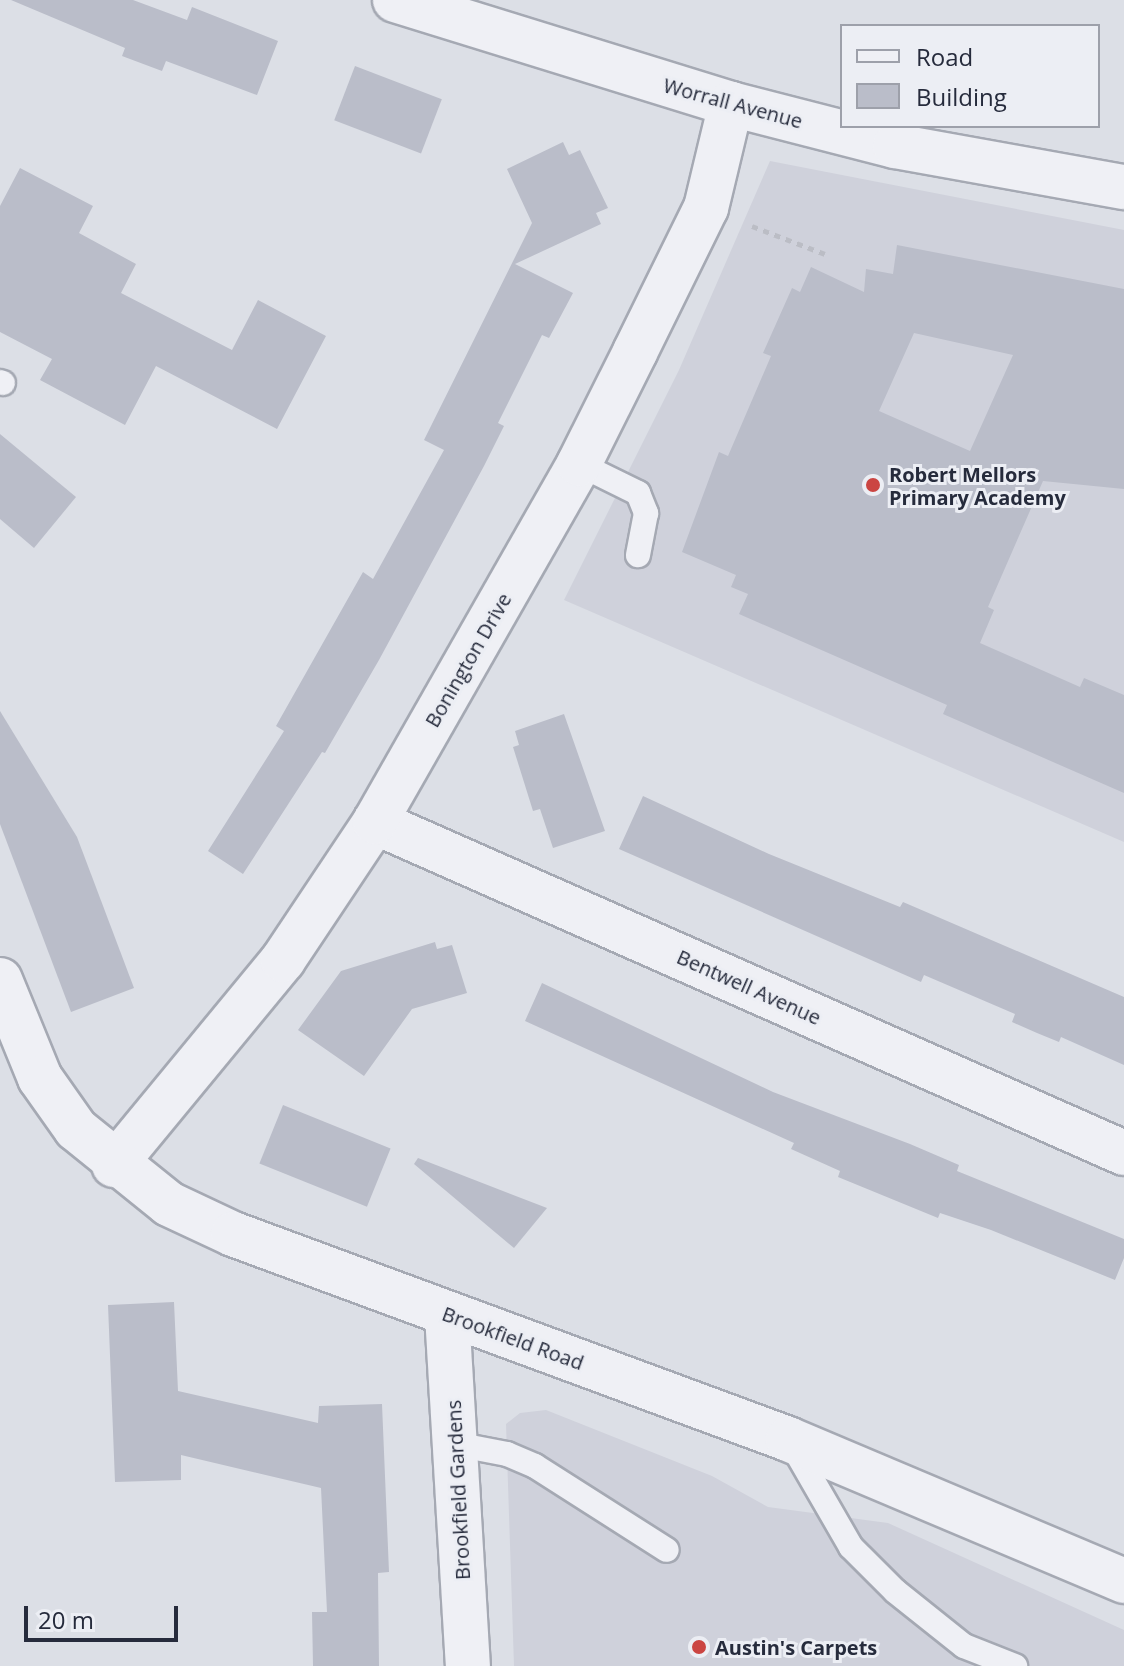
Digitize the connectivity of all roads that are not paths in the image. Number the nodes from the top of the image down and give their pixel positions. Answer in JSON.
{"nodes":[{"id":1,"x":395,"y":0,"type":"edge"},
{"id":2,"x":731,"y":104,"type":"junction"},
{"id":3,"x":1124,"y":187,"type":"edge"},
{"id":4,"x":579,"y":464,"type":"junction"},
{"id":5,"x":638,"y":555,"type":"dead end"},
{"id":6,"x":375,"y":822,"type":"junction"},
{"id":7,"x":0,"y":980,"type":"edge"},
{"id":8,"x":1124,"y":1153,"type":"edge"},
{"id":9,"x":114,"y":1165,"type":"junction"},
{"id":10,"x":447,"y":1314,"type":"junction"},
{"id":11,"x":788,"y":1439,"type":"junction"},
{"id":12,"x":455,"y":1444,"type":"junction"},
{"id":13,"x":667,"y":1550,"type":"dead end"},
{"id":14,"x":1124,"y":1581,"type":"edge"},
{"id":15,"x":468,"y":1666,"type":"edge"},
{"id":16,"x":1015,"y":1666,"type":"edge"}],
"edges":[{"from":1,"to":2,"type":"street","name":"Worrall Avenue"},
{"from":2,"to":3,"type":"street","name":"Worrall Avenue"},
{"from":2,"to":4,"type":"street","name":"Bonington Drive"},
{"from":4,"to":5,"type":"lane"},
{"from":4,"to":6,"type":"street","name":"Bonington Drive"},
{"from":6,"to":8,"type":"street","name":"Bentwell Avenue"},
{"from":6,"to":9,"type":"street","name":"Bonington Drive"},
{"from":7,"to":9,"type":"street","name":"Brookfield Road"},
{"from":9,"to":10,"type":"street","name":"Brookfield Road"},
{"from":10,"to":11,"type":"street","name":"Brookfield Road"},
{"from":10,"to":12,"type":"street","name":"Brookfield Gardens"},
{"from":11,"to":14,"type":"street","name":"Brookfield Road"},
{"from":11,"to":16,"type":"lane"},
{"from":12,"to":13,"type":"lane"},
{"from":12,"to":15,"type":"street","name":"Brookfield Gardens"}]}
